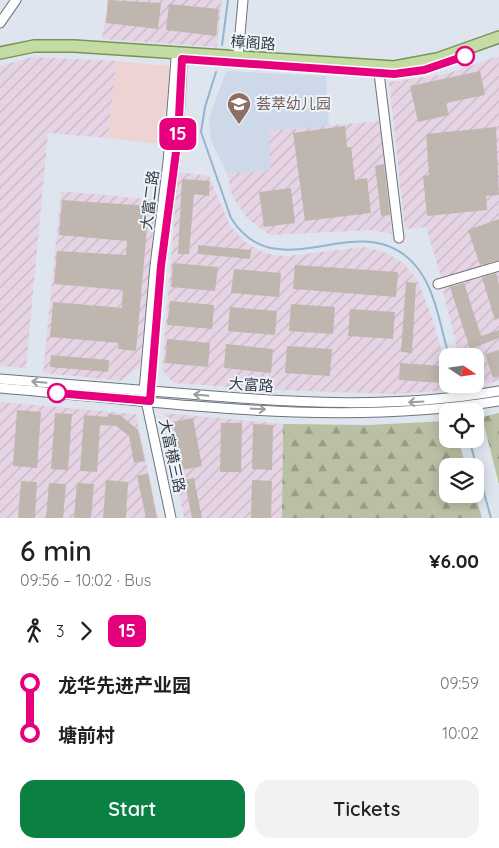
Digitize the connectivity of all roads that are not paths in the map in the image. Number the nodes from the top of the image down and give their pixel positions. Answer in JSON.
{"nodes":[{"id":1,"x":16,"y":0,"type":"edge"},
{"id":2,"x":243,"y":0,"type":"edge"},
{"id":3,"x":0,"y":22,"type":"edge"},
{"id":4,"x":499,"y":36,"type":"edge"},
{"id":5,"x":499,"y":43,"type":"edge"},
{"id":6,"x":0,"y":53,"type":"edge"},
{"id":7,"x":179,"y":57,"type":"junction"},
{"id":8,"x":238,"y":57,"type":"junction"},
{"id":9,"x":0,"y":60,"type":"edge"},
{"id":10,"x":379,"y":73,"type":"junction"},
{"id":11,"x":400,"y":238,"type":"dead end"},
{"id":12,"x":499,"y":266,"type":"edge"},
{"id":13,"x":438,"y":284,"type":"dead end"},
{"id":14,"x":0,"y":379,"type":"edge"},
{"id":15,"x":0,"y":388,"type":"edge"},
{"id":16,"x":499,"y":391,"type":"edge"},
{"id":17,"x":148,"y":396,"type":"junction"},
{"id":18,"x":499,"y":401,"type":"edge"},
{"id":19,"x":171,"y":518,"type":"edge"},
{"id":20,"x":176,"y":518,"type":"edge"}],
"edges":[{"from":1,"to":3,"type":"street"},
{"from":2,"to":8,"type":"street"},
{"from":4,"to":8,"type":"main road","name":"樟阁路"},
{"from":5,"to":10,"type":"main road","name":"樟阁路"},
{"from":6,"to":7,"type":"main road","name":"樟阁路"},
{"from":7,"to":8,"type":"main road","name":"樟阁路"},
{"from":7,"to":9,"type":"main road","name":"樟阁路"},
{"from":7,"to":10,"type":"main road","name":"樟阁路"},
{"from":7,"to":17,"type":"street","name":"大富二路"},
{"from":10,"to":11,"type":"street"},
{"from":12,"to":13,"type":"street"},
{"from":17,"to":14,"type":"street","name":"大富路","one_way":true},
{"from":15,"to":17,"type":"street","name":"大富路"},
{"from":16,"to":17,"type":"street","name":"大富路","one_way":true},
{"from":17,"to":18,"type":"street","name":"大富路","one_way":true},
{"from":17,"to":19,"type":"street","name":"大富横三路"},
{"from":17,"to":20,"type":"street","name":"大富横三路"}]}
